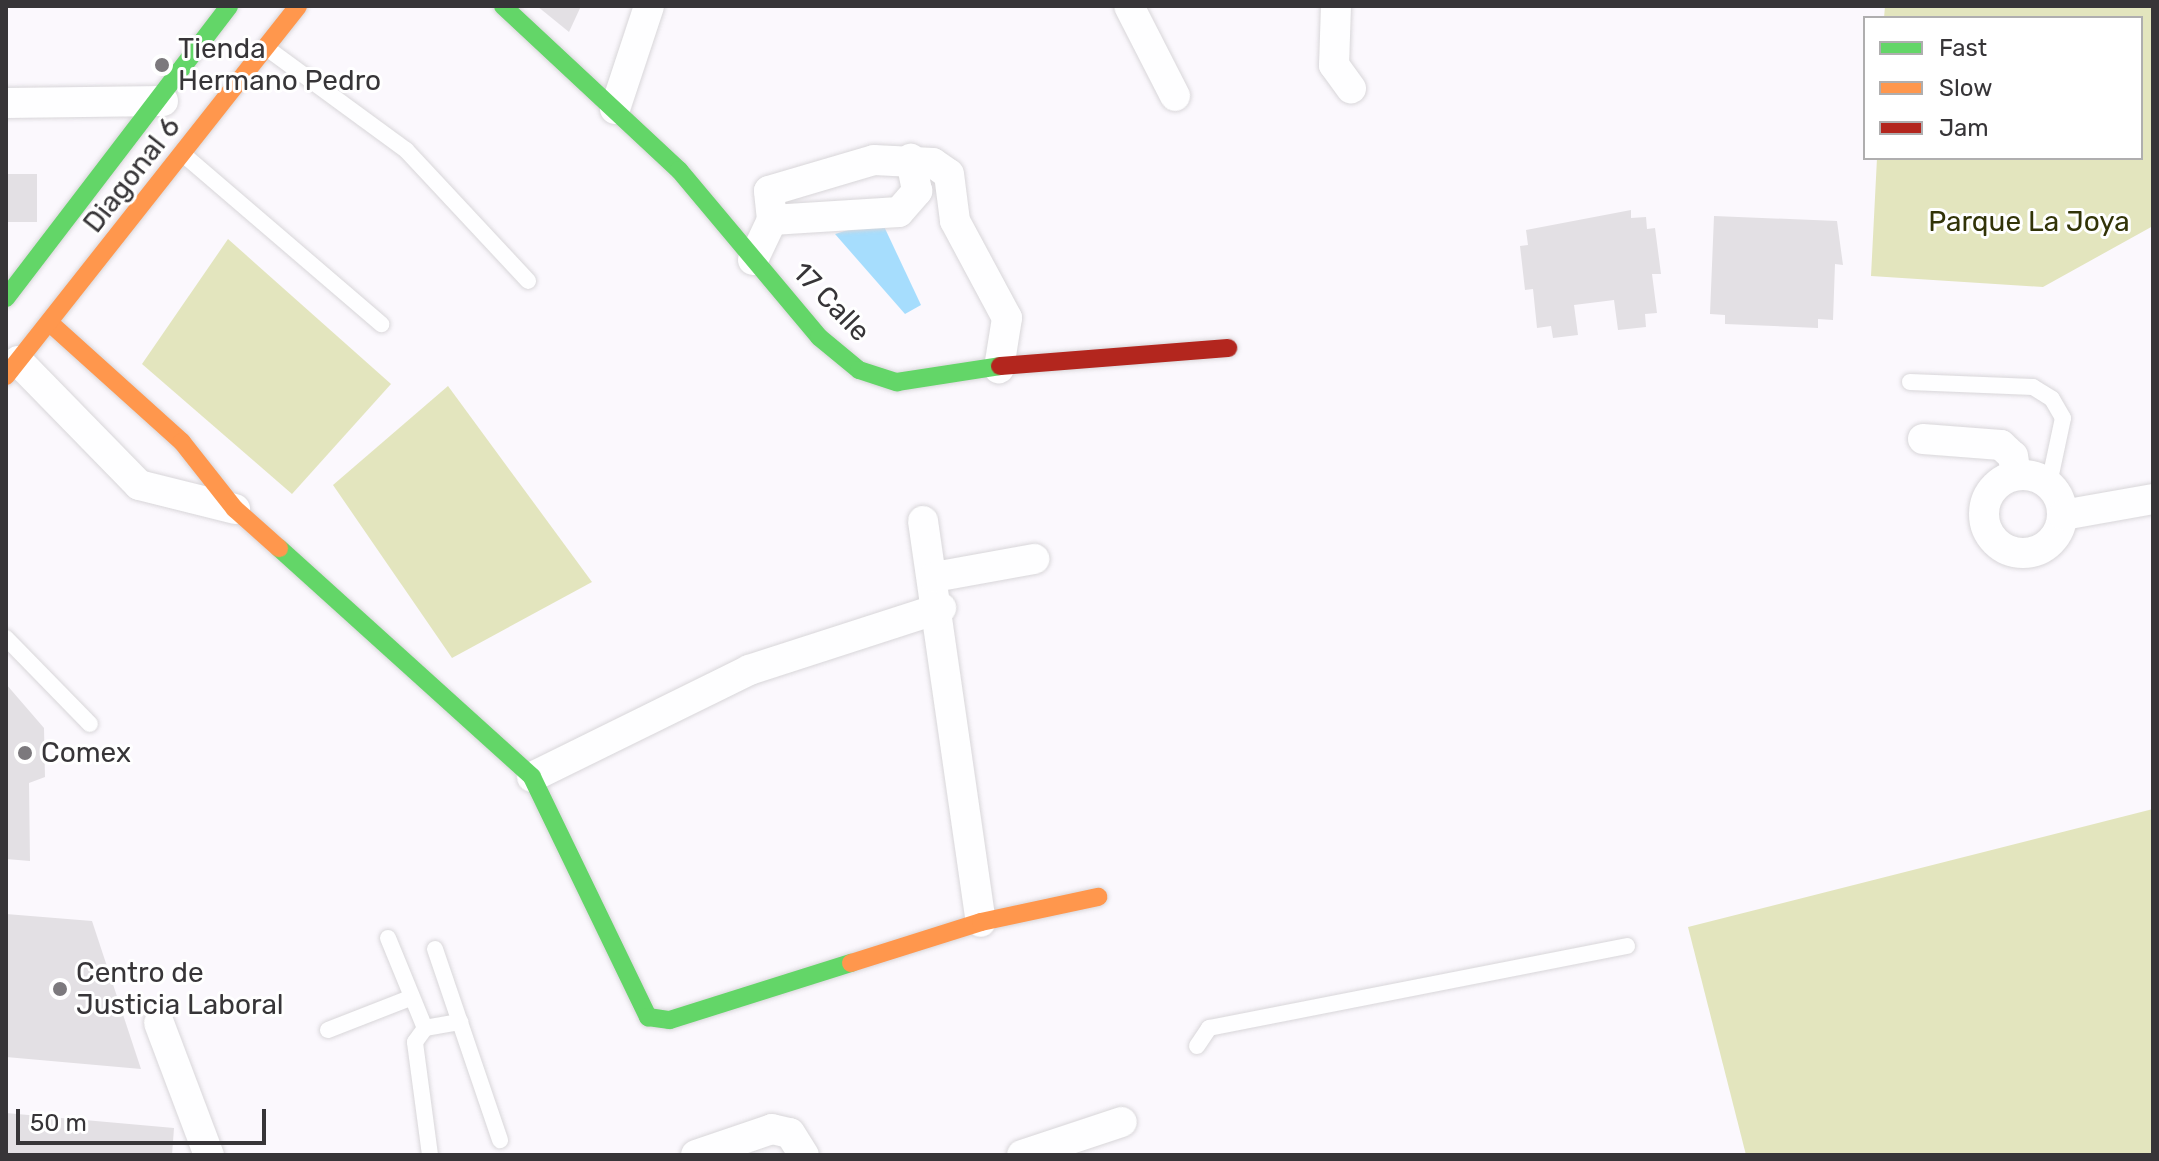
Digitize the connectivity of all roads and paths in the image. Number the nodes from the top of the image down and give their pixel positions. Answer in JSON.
{"nodes":[{"id":1,"x":229,"y":6,"type":"edge"},
{"id":2,"x":298,"y":6,"type":"edge"},
{"id":3,"x":503,"y":6,"type":"edge"},
{"id":4,"x":649,"y":6,"type":"edge"},
{"id":5,"x":1129,"y":6,"type":"edge"},
{"id":6,"x":1336,"y":6,"type":"edge"},
{"id":7,"x":268,"y":49,"type":"junction"},
{"id":8,"x":1351,"y":88,"type":"dead end"},
{"id":9,"x":1175,"y":96,"type":"dead end"},
{"id":10,"x":163,"y":101,"type":"junction"},
{"id":11,"x":6,"y":103,"type":"edge"},
{"id":12,"x":615,"y":109,"type":"junction"},
{"id":13,"x":184,"y":155,"type":"junction"},
{"id":14,"x":911,"y":159,"type":"junction"},
{"id":15,"x":772,"y":220,"type":"junction"},
{"id":16,"x":753,"y":260,"type":"junction"},
{"id":17,"x":528,"y":281,"type":"dead end"},
{"id":18,"x":6,"y":298,"type":"edge"},
{"id":19,"x":51,"y":324,"type":"junction"},
{"id":20,"x":381,"y":324,"type":"dead end"},
{"id":21,"x":1228,"y":348,"type":"dead end"},
{"id":22,"x":12,"y":368,"type":"edge"},
{"id":23,"x":999,"y":368,"type":"junction"},
{"id":24,"x":1910,"y":382,"type":"dead end"},
{"id":25,"x":1923,"y":439,"type":"dead end"},
{"id":26,"x":2016,"y":474,"type":"junction"},
{"id":27,"x":2049,"y":484,"type":"junction"},
{"id":28,"x":2153,"y":499,"type":"edge"},
{"id":29,"x":235,"y":509,"type":"junction"},
{"id":30,"x":2063,"y":515,"type":"junction"},
{"id":31,"x":923,"y":521,"type":"dead end"},
{"id":32,"x":1034,"y":559,"type":"dead end"},
{"id":33,"x":934,"y":577,"type":"junction"},
{"id":34,"x":941,"y":608,"type":"junction"},
{"id":35,"x":6,"y":638,"type":"edge"},
{"id":36,"x":90,"y":724,"type":"dead end"},
{"id":37,"x":532,"y":777,"type":"junction"},
{"id":38,"x":1098,"y":897,"type":"dead end"},
{"id":39,"x":981,"y":922,"type":"junction"},
{"id":40,"x":388,"y":938,"type":"dead end"},
{"id":41,"x":1627,"y":946,"type":"dead end"},
{"id":42,"x":435,"y":949,"type":"dead end"},
{"id":43,"x":410,"y":998,"type":"junction"},
{"id":44,"x":460,"y":1022,"type":"junction"},
{"id":45,"x":159,"y":1023,"type":"dead end"},
{"id":46,"x":425,"y":1028,"type":"junction"},
{"id":47,"x":328,"y":1030,"type":"dead end"},
{"id":48,"x":1197,"y":1046,"type":"dead end"},
{"id":49,"x":1122,"y":1122,"type":"dead end"},
{"id":50,"x":500,"y":1140,"type":"dead end"},
{"id":51,"x":797,"y":1144,"type":"edge"},
{"id":52,"x":209,"y":1155,"type":"edge"},
{"id":53,"x":430,"y":1155,"type":"edge"},
{"id":54,"x":696,"y":1155,"type":"edge"},
{"id":55,"x":1022,"y":1155,"type":"edge"}],
"edges":[{"from":1,"to":10,"type":"street","name":"Diagonal 6"},
{"from":2,"to":7,"type":"street","name":"Diagonal 6"},
{"from":3,"to":12,"type":"street","name":"17 Calle"},
{"from":4,"to":12,"type":"street"},
{"from":5,"to":9,"type":"street"},
{"from":6,"to":8,"type":"street"},
{"from":7,"to":13,"type":"street","name":"Diagonal 6"},
{"from":7,"to":17,"type":"lane"},
{"from":10,"to":11,"type":"street"},
{"from":10,"to":18,"type":"street","name":"Diagonal 6"},
{"from":12,"to":16,"type":"street","name":"17 Calle"},
{"from":13,"to":19,"type":"street","name":"Diagonal 6"},
{"from":13,"to":20,"type":"lane"},
{"from":14,"to":15,"type":"street"},
{"from":14,"to":15,"type":"street"},
{"from":14,"to":23,"type":"street"},
{"from":15,"to":16,"type":"street"},
{"from":16,"to":23,"type":"street","name":"17 Calle"},
{"from":19,"to":22,"type":"street","name":"Diagonal 6"},
{"from":19,"to":29,"type":"street"},
{"from":21,"to":23,"type":"street","name":"17 Calle"},
{"from":22,"to":29,"type":"street"},
{"from":24,"to":27,"type":"lane"},
{"from":25,"to":26,"type":"street"},
{"from":26,"to":27,"type":"street"},
{"from":26,"to":30,"type":"street"},
{"from":27,"to":30,"type":"street"},
{"from":28,"to":30,"type":"street"},
{"from":29,"to":37,"type":"street"},
{"from":31,"to":33,"type":"street"},
{"from":32,"to":33,"type":"street"},
{"from":33,"to":34,"type":"street"},
{"from":34,"to":37,"type":"street"},
{"from":34,"to":39,"type":"street"},
{"from":35,"to":36,"type":"lane"},
{"from":37,"to":39,"type":"street"},
{"from":38,"to":39,"type":"street"},
{"from":40,"to":43,"type":"lane"},
{"from":41,"to":48,"type":"lane"},
{"from":42,"to":44,"type":"lane"},
{"from":43,"to":46,"type":"lane"},
{"from":43,"to":47,"type":"lane"},
{"from":44,"to":46,"type":"lane"},
{"from":44,"to":50,"type":"lane"},
{"from":45,"to":52,"type":"street"},
{"from":46,"to":53,"type":"lane"},
{"from":49,"to":55,"type":"street"},
{"from":51,"to":54,"type":"street"}]}
